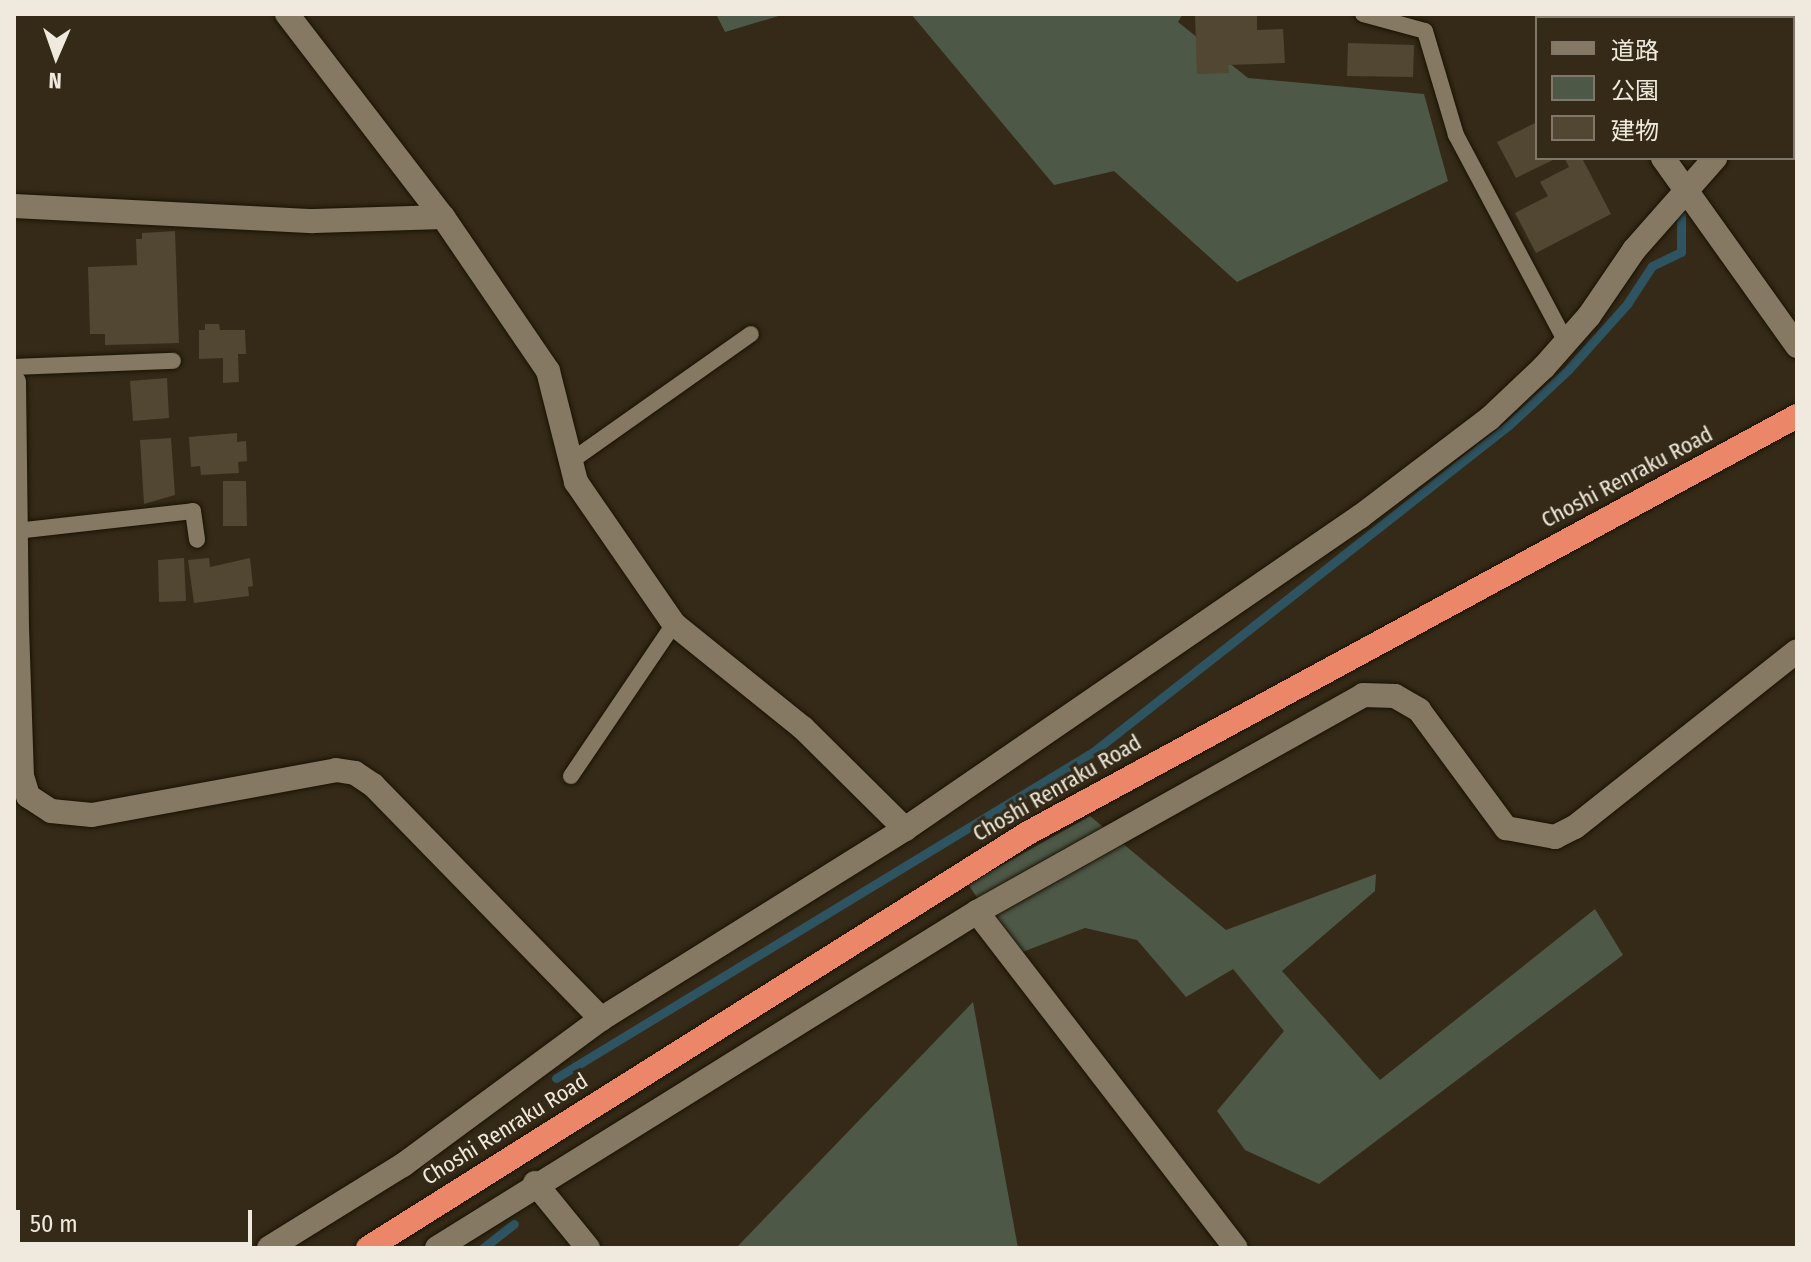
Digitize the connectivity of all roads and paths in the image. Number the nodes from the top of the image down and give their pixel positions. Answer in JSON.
{"nodes":[{"id":1,"x":287,"y":14,"type":"edge"},
{"id":2,"x":1363,"y":14,"type":"edge"},
{"id":3,"x":1664,"y":160,"type":"edge"},
{"id":4,"x":1713,"y":160,"type":"edge"},
{"id":5,"x":1685,"y":193,"type":"junction"},
{"id":6,"x":14,"y":206,"type":"edge"},
{"id":7,"x":443,"y":217,"type":"junction"},
{"id":8,"x":751,"y":334,"type":"dead end"},
{"id":9,"x":1566,"y":342,"type":"junction"},
{"id":10,"x":1797,"y":346,"type":"edge"},
{"id":11,"x":173,"y":361,"type":"dead end"},
{"id":12,"x":14,"y":367,"type":"edge"},
{"id":13,"x":14,"y":382,"type":"edge"},
{"id":14,"x":1797,"y":416,"type":"edge"},
{"id":15,"x":571,"y":461,"type":"junction"},
{"id":16,"x":16,"y":531,"type":"edge"},
{"id":17,"x":197,"y":540,"type":"dead end"},
{"id":18,"x":674,"y":624,"type":"junction"},
{"id":19,"x":1797,"y":651,"type":"edge"},
{"id":20,"x":571,"y":776,"type":"dead end"},
{"id":21,"x":905,"y":829,"type":"junction"},
{"id":22,"x":977,"y":912,"type":"junction"},
{"id":23,"x":601,"y":1019,"type":"junction"},
{"id":24,"x":535,"y":1183,"type":"junction"},
{"id":25,"x":269,"y":1248,"type":"edge"},
{"id":26,"x":368,"y":1248,"type":"edge"},
{"id":27,"x":437,"y":1248,"type":"edge"},
{"id":28,"x":588,"y":1248,"type":"edge"},
{"id":29,"x":1236,"y":1248,"type":"edge"}],
"edges":[{"from":1,"to":7,"type":"street"},
{"from":2,"to":9,"type":"lane"},
{"from":3,"to":5,"type":"street"},
{"from":4,"to":5,"type":"street"},
{"from":5,"to":9,"type":"street"},
{"from":5,"to":10,"type":"street"},
{"from":6,"to":7,"type":"street"},
{"from":7,"to":15,"type":"street"},
{"from":8,"to":15,"type":"lane"},
{"from":9,"to":21,"type":"street"},
{"from":11,"to":12,"type":"lane"},
{"from":13,"to":16,"type":"street"},
{"from":14,"to":26,"type":"highway","name":"Choshi Renraku Road"},
{"from":15,"to":18,"type":"street"},
{"from":16,"to":17,"type":"lane"},
{"from":16,"to":23,"type":"street"},
{"from":18,"to":20,"type":"lane"},
{"from":18,"to":21,"type":"street"},
{"from":19,"to":22,"type":"street"},
{"from":21,"to":23,"type":"street"},
{"from":22,"to":24,"type":"street"},
{"from":22,"to":29,"type":"street"},
{"from":23,"to":25,"type":"street"},
{"from":24,"to":27,"type":"street"},
{"from":24,"to":28,"type":"street"}]}
